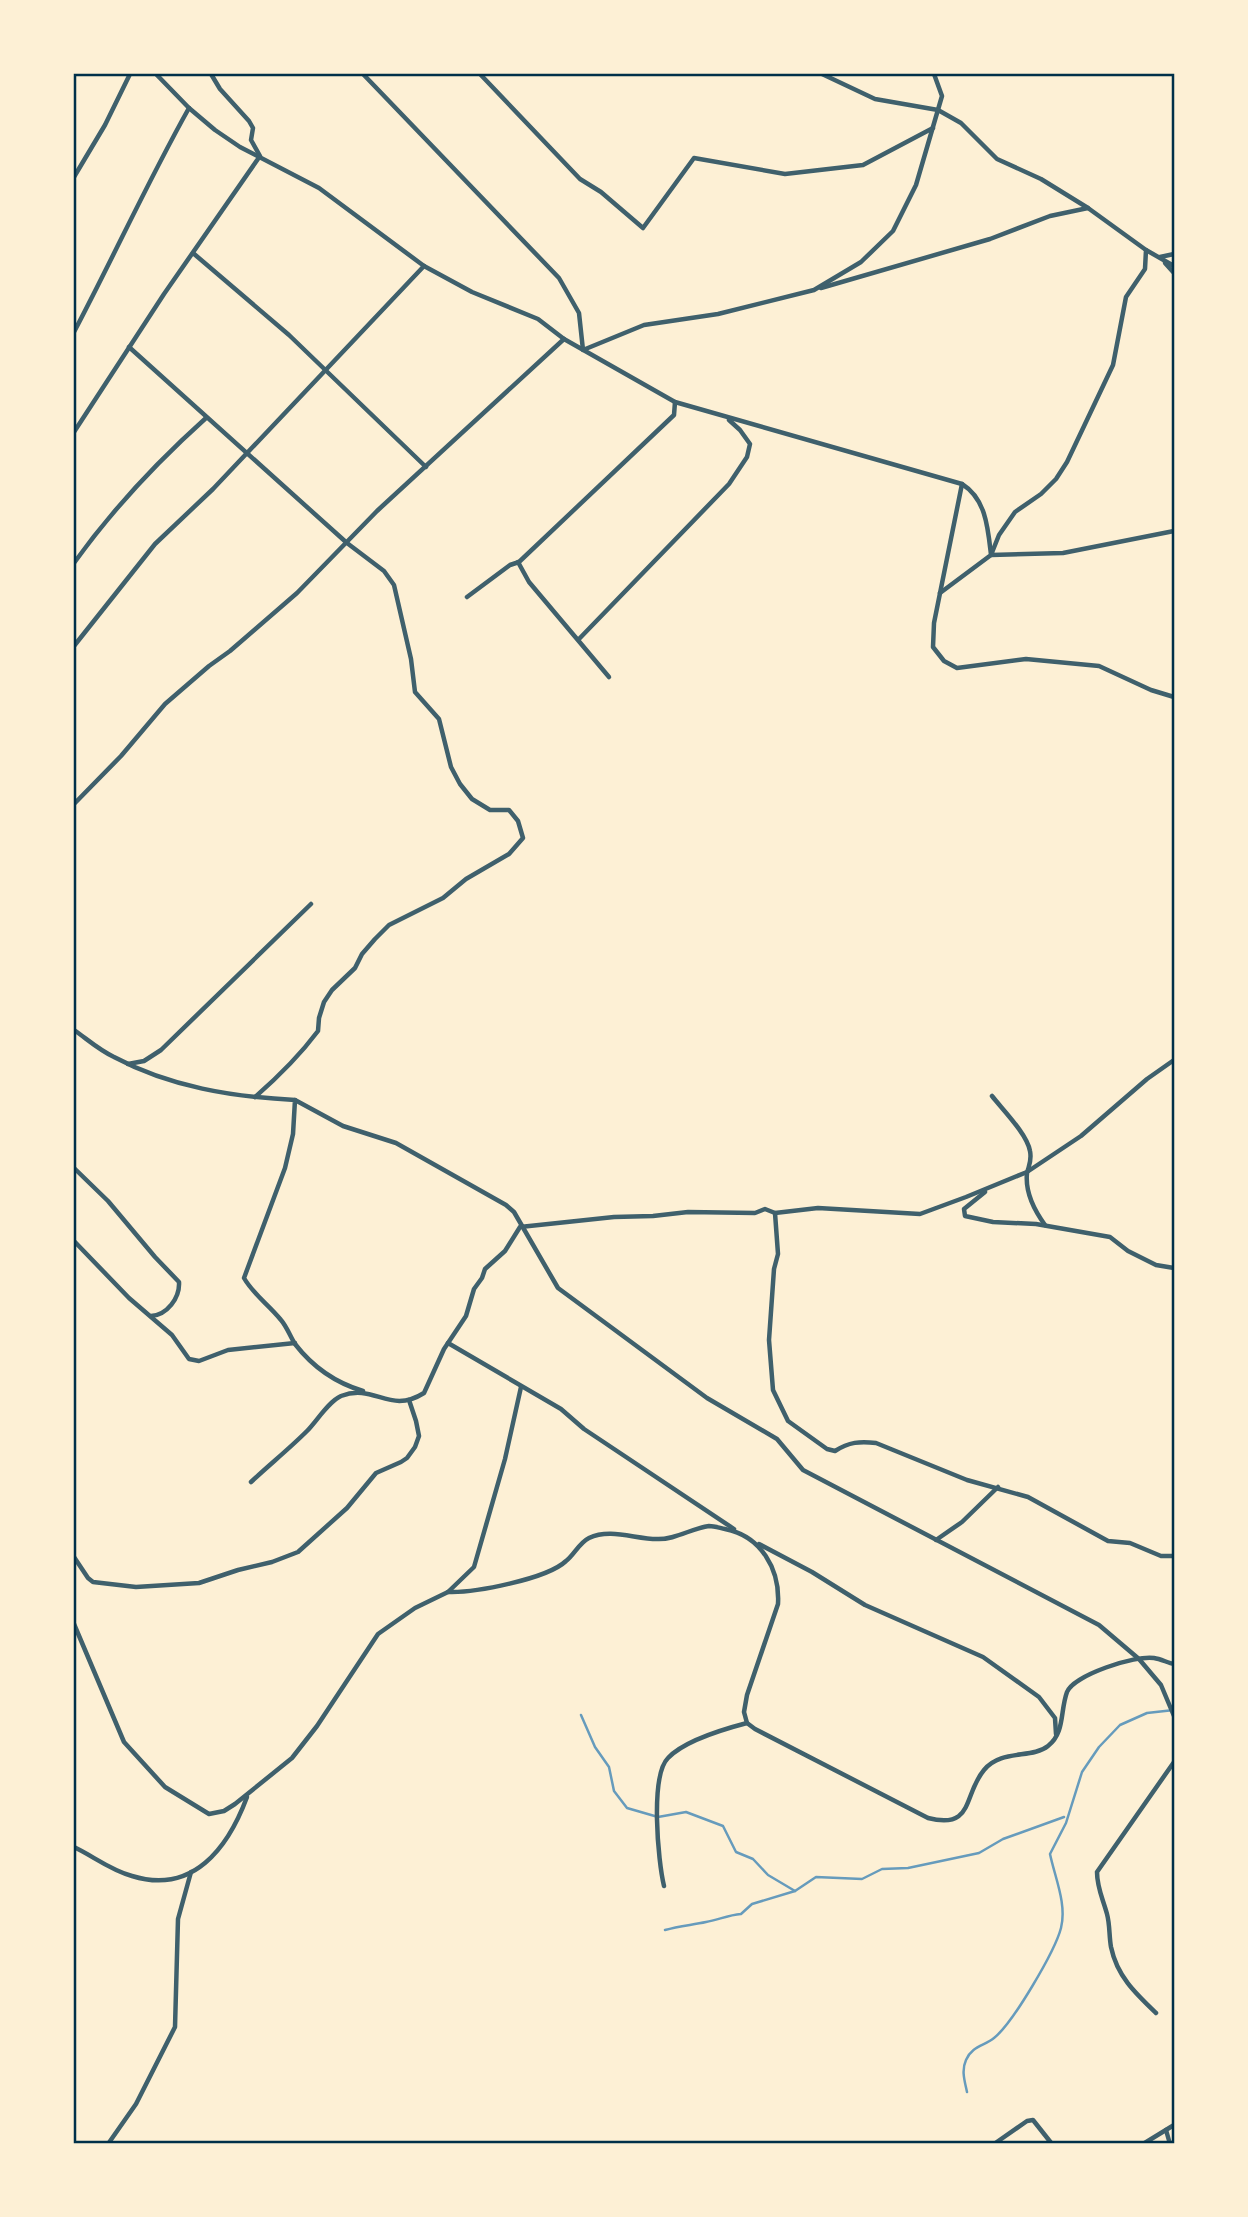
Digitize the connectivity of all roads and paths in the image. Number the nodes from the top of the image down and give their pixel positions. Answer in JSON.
{"nodes":[{"id":1,"x":130,"y":74,"type":"edge"},
{"id":2,"x":156,"y":74,"type":"edge"},
{"id":3,"x":211,"y":74,"type":"edge"},
{"id":4,"x":363,"y":74,"type":"edge"},
{"id":5,"x":481,"y":74,"type":"edge"},
{"id":6,"x":822,"y":74,"type":"edge"},
{"id":7,"x":934,"y":74,"type":"edge"},
{"id":8,"x":189,"y":108,"type":"junction"},
{"id":9,"x":938,"y":110,"type":"junction"},
{"id":10,"x":933,"y":128,"type":"junction"},
{"id":11,"x":260,"y":156,"type":"junction"},
{"id":12,"x":74,"y":177,"type":"edge"},
{"id":13,"x":1088,"y":208,"type":"junction"},
{"id":14,"x":1146,"y":250,"type":"junction"},
{"id":15,"x":193,"y":253,"type":"junction"},
{"id":16,"x":1174,"y":254,"type":"edge"},
{"id":17,"x":1159,"y":258,"type":"junction"},
{"id":18,"x":424,"y":266,"type":"junction"},
{"id":19,"x":1174,"y":266,"type":"edge"},
{"id":20,"x":1174,"y":273,"type":"edge"},
{"id":21,"x":814,"y":290,"type":"junction"},
{"id":22,"x":74,"y":332,"type":"edge"},
{"id":23,"x":564,"y":339,"type":"junction"},
{"id":24,"x":129,"y":347,"type":"junction"},
{"id":25,"x":583,"y":350,"type":"junction"},
{"id":26,"x":326,"y":372,"type":"junction"},
{"id":27,"x":675,"y":402,"type":"junction"},
{"id":28,"x":206,"y":418,"type":"junction"},
{"id":29,"x":727,"y":418,"type":"junction"},
{"id":30,"x":74,"y":432,"type":"edge"},
{"id":31,"x":248,"y":452,"type":"junction"},
{"id":32,"x":426,"y":467,"type":"junction"},
{"id":33,"x":962,"y":484,"type":"junction"},
{"id":34,"x":1174,"y":531,"type":"edge"},
{"id":35,"x":347,"y":543,"type":"junction"},
{"id":36,"x":991,"y":555,"type":"junction"},
{"id":37,"x":518,"y":562,"type":"junction"},
{"id":38,"x":74,"y":563,"type":"edge"},
{"id":39,"x":940,"y":593,"type":"junction"},
{"id":40,"x":467,"y":597,"type":"dead end"},
{"id":41,"x":579,"y":639,"type":"junction"},
{"id":42,"x":74,"y":646,"type":"edge"},
{"id":43,"x":610,"y":677,"type":"dead end"},
{"id":44,"x":1174,"y":697,"type":"edge"},
{"id":45,"x":74,"y":804,"type":"edge"},
{"id":46,"x":311,"y":904,"type":"dead end"},
{"id":47,"x":74,"y":1030,"type":"edge"},
{"id":48,"x":1174,"y":1060,"type":"edge"},
{"id":49,"x":127,"y":1064,"type":"junction"},
{"id":50,"x":992,"y":1096,"type":"dead end"},
{"id":51,"x":255,"y":1097,"type":"junction"},
{"id":52,"x":295,"y":1100,"type":"junction"},
{"id":53,"x":74,"y":1168,"type":"edge"},
{"id":54,"x":1027,"y":1172,"type":"junction"},
{"id":55,"x":991,"y":1188,"type":"junction"},
{"id":56,"x":775,"y":1213,"type":"junction"},
{"id":57,"x":1045,"y":1225,"type":"junction"},
{"id":58,"x":520,"y":1227,"type":"junction"},
{"id":59,"x":74,"y":1241,"type":"edge"},
{"id":60,"x":1174,"y":1268,"type":"edge"},
{"id":61,"x":150,"y":1316,"type":"junction"},
{"id":62,"x":295,"y":1343,"type":"junction"},
{"id":63,"x":448,"y":1343,"type":"junction"},
{"id":64,"x":521,"y":1387,"type":"junction"},
{"id":65,"x":364,"y":1391,"type":"junction"},
{"id":66,"x":409,"y":1400,"type":"junction"},
{"id":67,"x":251,"y":1482,"type":"dead end"},
{"id":68,"x":998,"y":1487,"type":"junction"},
{"id":69,"x":738,"y":1532,"type":"junction"},
{"id":70,"x":936,"y":1540,"type":"junction"},
{"id":71,"x":758,"y":1544,"type":"junction"},
{"id":72,"x":1174,"y":1556,"type":"edge"},
{"id":73,"x":74,"y":1557,"type":"edge"},
{"id":74,"x":448,"y":1592,"type":"junction"},
{"id":75,"x":74,"y":1624,"type":"edge"},
{"id":76,"x":1139,"y":1659,"type":"junction"},
{"id":77,"x":1174,"y":1664,"type":"edge"},
{"id":78,"x":1174,"y":1716,"type":"edge"},
{"id":79,"x":747,"y":1723,"type":"junction"},
{"id":80,"x":1057,"y":1737,"type":"junction"},
{"id":81,"x":1174,"y":1762,"type":"edge"},
{"id":82,"x":248,"y":1794,"type":"junction"},
{"id":83,"x":74,"y":1847,"type":"edge"},
{"id":84,"x":191,"y":1872,"type":"junction"},
{"id":85,"x":664,"y":1885,"type":"dead end"},
{"id":86,"x":1156,"y":2013,"type":"dead end"},
{"id":87,"x":1174,"y":2125,"type":"edge"},
{"id":88,"x":1166,"y":2130,"type":"junction"},
{"id":89,"x":108,"y":2144,"type":"edge"},
{"id":90,"x":994,"y":2144,"type":"edge"},
{"id":91,"x":1052,"y":2144,"type":"edge"},
{"id":92,"x":1143,"y":2144,"type":"edge"},
{"id":93,"x":1170,"y":2144,"type":"edge"}],
"edges":[{"from":1,"to":12,"type":"street"},
{"from":2,"to":8,"type":"street"},
{"from":3,"to":11,"type":"street"},
{"from":4,"to":25,"type":"street"},
{"from":5,"to":10,"type":"street"},
{"from":6,"to":9,"type":"street"},
{"from":7,"to":9,"type":"street"},
{"from":8,"to":11,"type":"street"},
{"from":8,"to":22,"type":"street"},
{"from":9,"to":10,"type":"street"},
{"from":9,"to":13,"type":"street"},
{"from":10,"to":21,"type":"street"},
{"from":11,"to":15,"type":"street"},
{"from":11,"to":18,"type":"street"},
{"from":13,"to":14,"type":"street"},
{"from":13,"to":21,"type":"street"},
{"from":14,"to":17,"type":"street"},
{"from":14,"to":36,"type":"street"},
{"from":15,"to":24,"type":"street"},
{"from":15,"to":26,"type":"street"},
{"from":16,"to":17,"type":"street"},
{"from":17,"to":19,"type":"street"},
{"from":17,"to":20,"type":"street"},
{"from":18,"to":23,"type":"street"},
{"from":18,"to":26,"type":"street"},
{"from":21,"to":25,"type":"street"},
{"from":23,"to":25,"type":"street"},
{"from":23,"to":32,"type":"street"},
{"from":24,"to":28,"type":"street"},
{"from":24,"to":30,"type":"street"},
{"from":25,"to":27,"type":"street"},
{"from":26,"to":31,"type":"street"},
{"from":26,"to":32,"type":"street"},
{"from":27,"to":29,"type":"street"},
{"from":27,"to":37,"type":"street"},
{"from":28,"to":31,"type":"street"},
{"from":28,"to":38,"type":"street"},
{"from":29,"to":33,"type":"street"},
{"from":29,"to":41,"type":"street"},
{"from":31,"to":35,"type":"street"},
{"from":31,"to":42,"type":"street"},
{"from":32,"to":35,"type":"street"},
{"from":33,"to":36,"type":"street"},
{"from":33,"to":39,"type":"street"},
{"from":34,"to":36,"type":"street"},
{"from":35,"to":45,"type":"street"},
{"from":35,"to":51,"type":"street"},
{"from":36,"to":39,"type":"street"},
{"from":37,"to":40,"type":"street"},
{"from":37,"to":41,"type":"street"},
{"from":39,"to":44,"type":"street"},
{"from":41,"to":43,"type":"street"},
{"from":46,"to":49,"type":"street"},
{"from":47,"to":49,"type":"street"},
{"from":48,"to":54,"type":"street"},
{"from":49,"to":51,"type":"street"},
{"from":50,"to":54,"type":"street"},
{"from":51,"to":52,"type":"street"},
{"from":52,"to":58,"type":"street"},
{"from":52,"to":62,"type":"street"},
{"from":53,"to":61,"type":"street"},
{"from":54,"to":55,"type":"street"},
{"from":54,"to":57,"type":"street"},
{"from":55,"to":56,"type":"street"},
{"from":55,"to":57,"type":"street"},
{"from":56,"to":58,"type":"street"},
{"from":56,"to":68,"type":"street"},
{"from":57,"to":60,"type":"street"},
{"from":58,"to":63,"type":"street"},
{"from":58,"to":70,"type":"street"},
{"from":59,"to":61,"type":"street"},
{"from":61,"to":62,"type":"street"},
{"from":62,"to":65,"type":"street"},
{"from":63,"to":64,"type":"street"},
{"from":63,"to":66,"type":"street"},
{"from":64,"to":69,"type":"street"},
{"from":64,"to":74,"type":"street"},
{"from":65,"to":66,"type":"street"},
{"from":65,"to":67,"type":"street"},
{"from":66,"to":73,"type":"street"},
{"from":68,"to":70,"type":"street"},
{"from":68,"to":72,"type":"street"},
{"from":69,"to":71,"type":"street"},
{"from":69,"to":74,"type":"street"},
{"from":70,"to":76,"type":"street"},
{"from":71,"to":79,"type":"street"},
{"from":71,"to":80,"type":"street"},
{"from":74,"to":82,"type":"street"},
{"from":75,"to":82,"type":"street"},
{"from":76,"to":77,"type":"street"},
{"from":76,"to":78,"type":"street"},
{"from":76,"to":80,"type":"street"},
{"from":79,"to":80,"type":"street"},
{"from":79,"to":85,"type":"street"},
{"from":81,"to":86,"type":"street"},
{"from":82,"to":84,"type":"street"},
{"from":83,"to":84,"type":"street"},
{"from":84,"to":89,"type":"street"},
{"from":87,"to":88,"type":"street"},
{"from":88,"to":92,"type":"street"},
{"from":88,"to":93,"type":"street"},
{"from":90,"to":91,"type":"street"}]}
